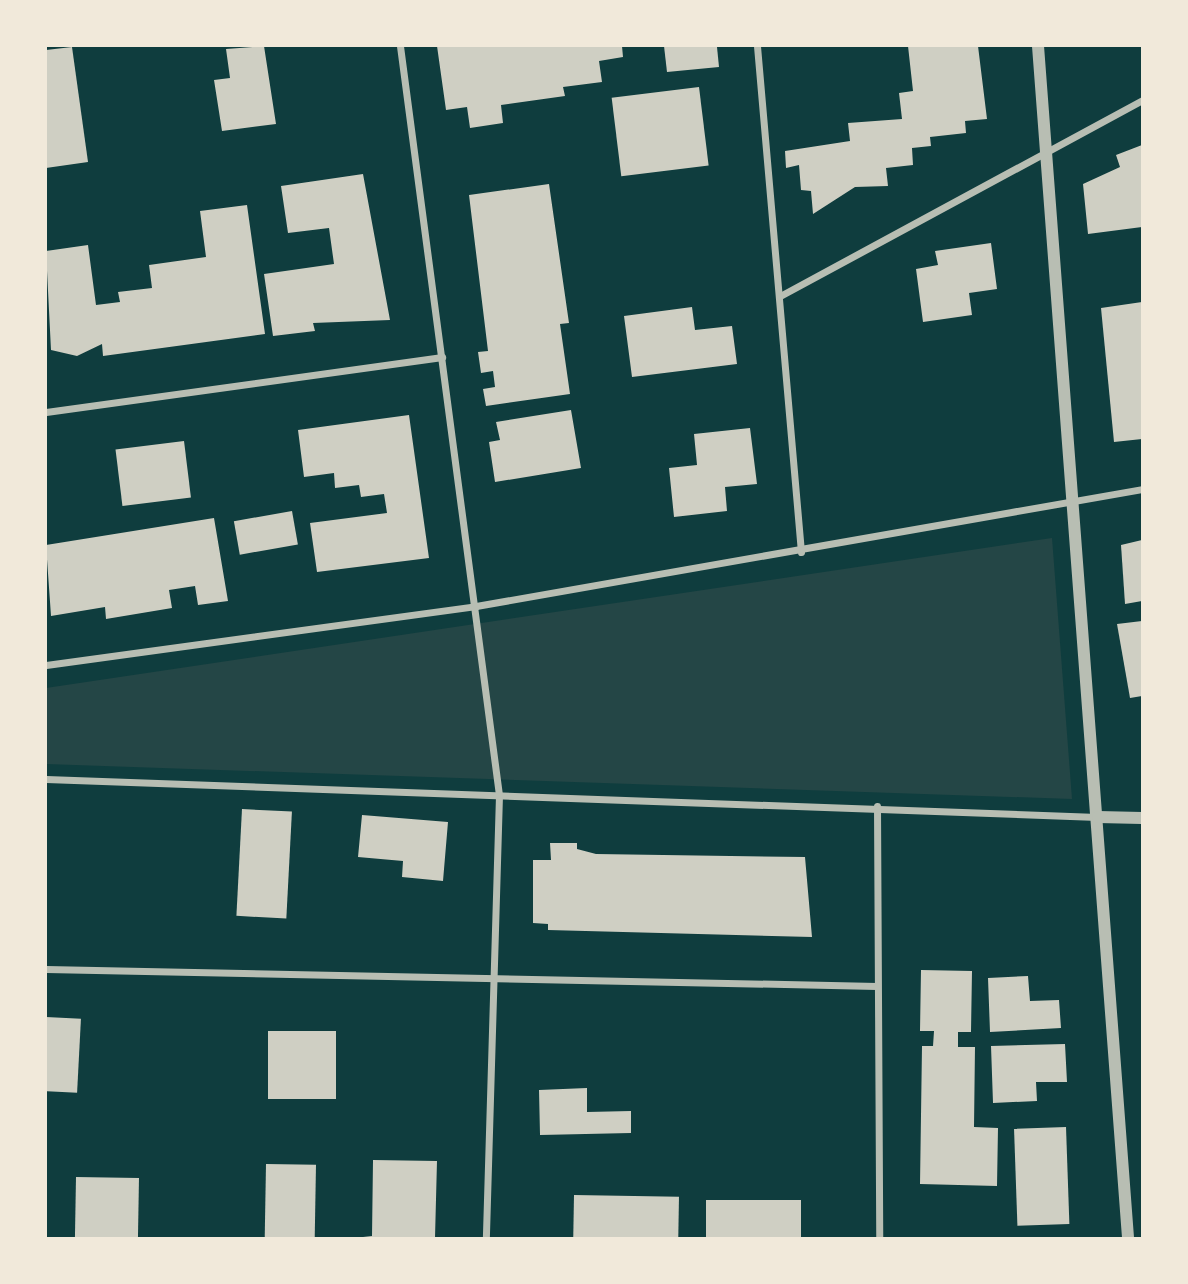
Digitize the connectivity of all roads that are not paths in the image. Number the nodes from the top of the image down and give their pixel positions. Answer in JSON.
{"nodes":[{"id":1,"x":400,"y":46,"type":"edge"},
{"id":2,"x":757,"y":46,"type":"edge"},
{"id":3,"x":1038,"y":46,"type":"edge"},
{"id":4,"x":1143,"y":100,"type":"edge"},
{"id":5,"x":1046,"y":151,"type":"junction"},
{"id":6,"x":780,"y":296,"type":"junction"},
{"id":7,"x":442,"y":357,"type":"junction"},
{"id":8,"x":46,"y":412,"type":"edge"},
{"id":9,"x":1143,"y":488,"type":"edge"},
{"id":10,"x":1073,"y":503,"type":"junction"},
{"id":11,"x":801,"y":552,"type":"junction"},
{"id":12,"x":476,"y":606,"type":"junction"},
{"id":13,"x":46,"y":665,"type":"edge"},
{"id":14,"x":46,"y":779,"type":"edge"},
{"id":15,"x":499,"y":795,"type":"junction"},
{"id":16,"x":877,"y":806,"type":"junction"},
{"id":17,"x":1098,"y":817,"type":"junction"},
{"id":18,"x":1143,"y":818,"type":"edge"},
{"id":19,"x":46,"y":969,"type":"edge"},
{"id":20,"x":489,"y":977,"type":"junction"},
{"id":21,"x":877,"y":986,"type":"junction"},
{"id":22,"x":486,"y":1238,"type":"edge"},
{"id":23,"x":879,"y":1238,"type":"edge"},
{"id":24,"x":1128,"y":1238,"type":"edge"}],
"edges":[{"from":1,"to":7,"type":"street"},
{"from":2,"to":6,"type":"street"},
{"from":3,"to":5,"type":"street"},
{"from":4,"to":5,"type":"street"},
{"from":5,"to":6,"type":"street"},
{"from":5,"to":10,"type":"street"},
{"from":6,"to":11,"type":"street"},
{"from":7,"to":8,"type":"street"},
{"from":7,"to":12,"type":"street"},
{"from":9,"to":10,"type":"street"},
{"from":10,"to":11,"type":"street"},
{"from":10,"to":17,"type":"street"},
{"from":11,"to":12,"type":"street"},
{"from":12,"to":13,"type":"street"},
{"from":12,"to":15,"type":"street"},
{"from":14,"to":15,"type":"street"},
{"from":15,"to":16,"type":"street"},
{"from":15,"to":20,"type":"street"},
{"from":16,"to":17,"type":"street"},
{"from":16,"to":21,"type":"street"},
{"from":17,"to":18,"type":"street"},
{"from":17,"to":24,"type":"street"},
{"from":19,"to":20,"type":"street"},
{"from":20,"to":21,"type":"street"},
{"from":20,"to":22,"type":"street"},
{"from":21,"to":23,"type":"street"}]}
